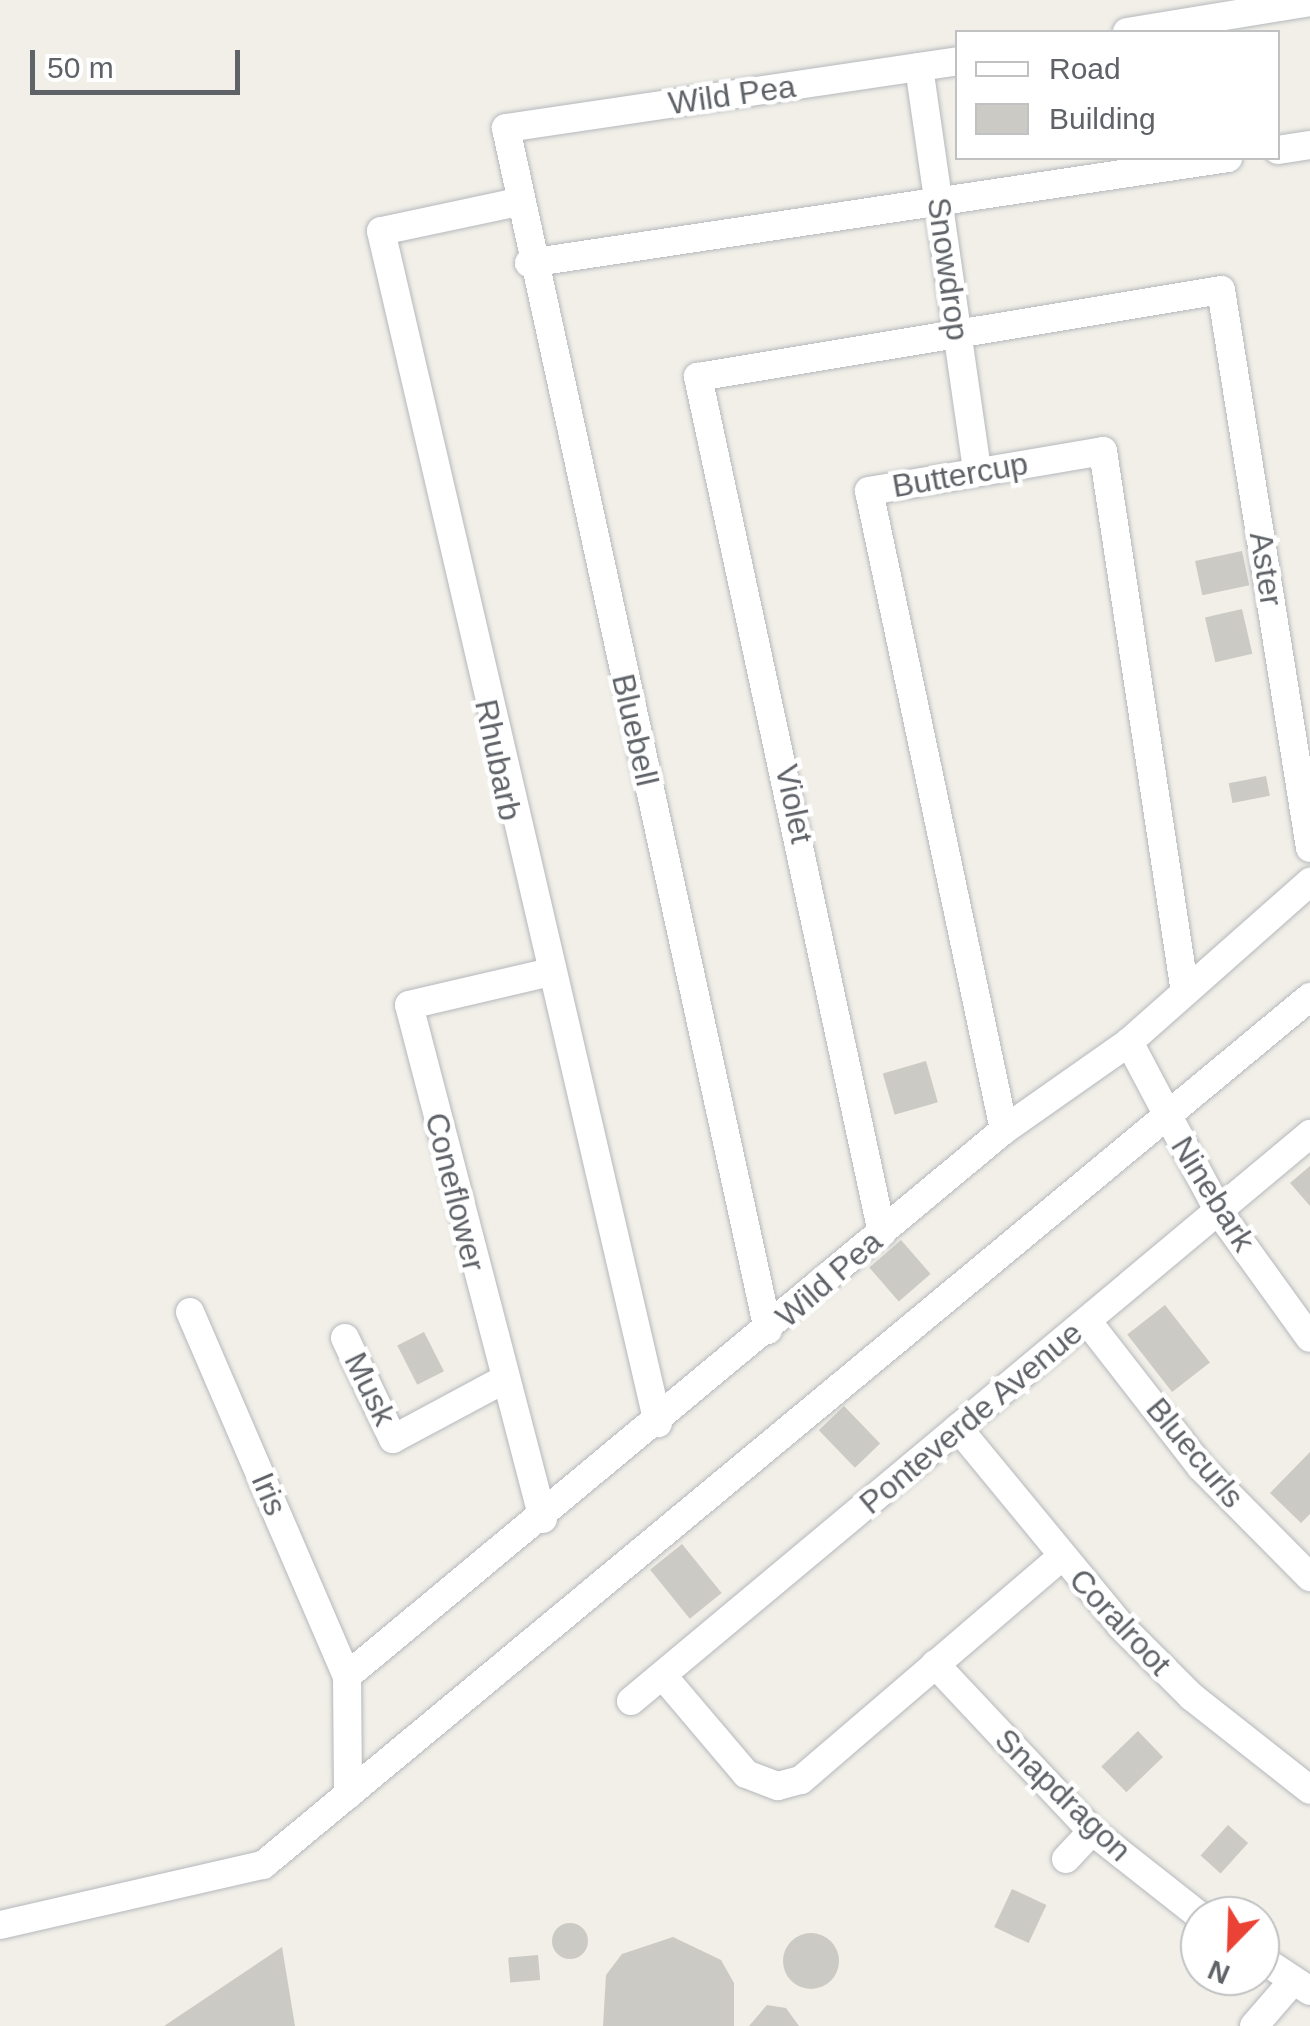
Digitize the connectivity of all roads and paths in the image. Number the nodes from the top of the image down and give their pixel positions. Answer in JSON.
{"nodes":[{"id":1,"x":1310,"y":2,"type":"edge"},
{"id":2,"x":1139,"y":30,"type":"edge"},
{"id":3,"x":955,"y":62,"type":"edge"},
{"id":4,"x":918,"y":68,"type":"junction"},
{"id":5,"x":506,"y":128,"type":"joint"},
{"id":6,"x":1310,"y":145,"type":"edge"},
{"id":7,"x":1280,"y":150,"type":"edge"},
{"id":8,"x":1215,"y":160,"type":"edge"},
{"id":9,"x":938,"y":201,"type":"junction"},
{"id":10,"x":518,"y":202,"type":"junction"},
{"id":11,"x":530,"y":263,"type":"junction"},
{"id":12,"x":956,"y":332,"type":"junction"},
{"id":13,"x":977,"y":470,"type":"junction"},
{"id":14,"x":1310,"y":848,"type":"edge"},
{"id":15,"x":1310,"y":882,"type":"edge"},
{"id":16,"x":550,"y":972,"type":"junction"},
{"id":17,"x":1184,"y":986,"type":"junction"},
{"id":18,"x":1310,"y":997,"type":"edge"},
{"id":19,"x":1129,"y":1042,"type":"junction"},
{"id":20,"x":1166,"y":1116,"type":"junction"},
{"id":21,"x":1004,"y":1130,"type":"junction"},
{"id":22,"x":1310,"y":1134,"type":"edge"},
{"id":23,"x":1219,"y":1212,"type":"junction"},
{"id":24,"x":882,"y":1232,"type":"junction"},
{"id":25,"x":190,"y":1312,"type":"dead end"},
{"id":26,"x":1088,"y":1322,"type":"junction"},
{"id":27,"x":768,"y":1330,"type":"junction"},
{"id":28,"x":345,"y":1338,"type":"dead end"},
{"id":29,"x":1310,"y":1338,"type":"edge"},
{"id":30,"x":501,"y":1382,"type":"junction"},
{"id":31,"x":658,"y":1424,"type":"junction"},
{"id":32,"x":958,"y":1428,"type":"junction"},
{"id":33,"x":543,"y":1519,"type":"junction"},
{"id":34,"x":1060,"y":1558,"type":"junction"},
{"id":35,"x":1310,"y":1577,"type":"edge"},
{"id":36,"x":935,"y":1664,"type":"junction"},
{"id":37,"x":347,"y":1676,"type":"junction"},
{"id":38,"x":663,"y":1676,"type":"junction"},
{"id":39,"x":631,"y":1701,"type":"dead end"},
{"id":40,"x":1310,"y":1790,"type":"edge"},
{"id":41,"x":348,"y":1795,"type":"junction"},
{"id":42,"x":1092,"y":1831,"type":"junction"},
{"id":43,"x":1066,"y":1859,"type":"dead end"},
{"id":44,"x":1180,"y":1900,"type":"edge"},
{"id":45,"x":0,"y":1925,"type":"edge"},
{"id":46,"x":1280,"y":1971,"type":"edge"},
{"id":47,"x":1302,"y":1986,"type":"edge"},
{"id":48,"x":1254,"y":2026,"type":"edge"}],
"edges":[{"from":1,"to":2,"type":"street"},
{"from":3,"to":4,"type":"street","name":"Wild Pea"},
{"from":4,"to":5,"type":"street","name":"Wild Pea"},
{"from":4,"to":9,"type":"street","name":"Snowdrop"},
{"from":5,"to":10,"type":"street","name":"Bluebell"},
{"from":6,"to":7,"type":"street"},
{"from":8,"to":9,"type":"street"},
{"from":9,"to":11,"type":"street"},
{"from":9,"to":12,"type":"street","name":"Snowdrop"},
{"from":10,"to":11,"type":"street","name":"Bluebell"},
{"from":10,"to":16,"type":"street","name":"Rhubarb"},
{"from":11,"to":27,"type":"street","name":"Bluebell"},
{"from":12,"to":13,"type":"street","name":"Snowdrop"},
{"from":12,"to":14,"type":"street","name":"Aster"},
{"from":12,"to":24,"type":"street","name":"Violet"},
{"from":13,"to":17,"type":"street","name":"Buttercup"},
{"from":13,"to":21,"type":"street","name":"Buttercup"},
{"from":15,"to":17,"type":"street","name":"Wild Pea"},
{"from":16,"to":30,"type":"street","name":"Coneflower"},
{"from":16,"to":31,"type":"street","name":"Rhubarb"},
{"from":17,"to":19,"type":"street","name":"Wild Pea"},
{"from":18,"to":20,"type":"street"},
{"from":19,"to":20,"type":"street","name":"Ninebark"},
{"from":19,"to":21,"type":"street","name":"Wild Pea"},
{"from":20,"to":23,"type":"street","name":"Ninebark"},
{"from":20,"to":41,"type":"street"},
{"from":21,"to":24,"type":"street","name":"Wild Pea"},
{"from":22,"to":23,"type":"street","name":"Ponteverde Avenue"},
{"from":23,"to":26,"type":"street","name":"Ponteverde Avenue"},
{"from":23,"to":29,"type":"street","name":"Ninebark"},
{"from":24,"to":27,"type":"street","name":"Wild Pea"},
{"from":25,"to":37,"type":"street","name":"Iris"},
{"from":26,"to":32,"type":"street","name":"Ponteverde Avenue"},
{"from":26,"to":35,"type":"street","name":"Bluecurls"},
{"from":27,"to":31,"type":"street","name":"Wild Pea"},
{"from":28,"to":30,"type":"street","name":"Musk"},
{"from":30,"to":33,"type":"street","name":"Coneflower"},
{"from":31,"to":33,"type":"street","name":"Wild Pea"},
{"from":32,"to":34,"type":"street","name":"Coralroot"},
{"from":32,"to":38,"type":"street","name":"Ponteverde Avenue"},
{"from":33,"to":37,"type":"street","name":"Wild Pea"},
{"from":34,"to":36,"type":"street"},
{"from":34,"to":40,"type":"street","name":"Coralroot"},
{"from":36,"to":38,"type":"street"},
{"from":36,"to":42,"type":"street","name":"Snapdragon"},
{"from":37,"to":41,"type":"street"},
{"from":38,"to":39,"type":"street","name":"Ponteverde Avenue"},
{"from":41,"to":45,"type":"street"},
{"from":42,"to":43,"type":"street"},
{"from":42,"to":44,"type":"street","name":"Snapdragon"},
{"from":46,"to":47,"type":"street"},
{"from":47,"to":48,"type":"street"}]}
